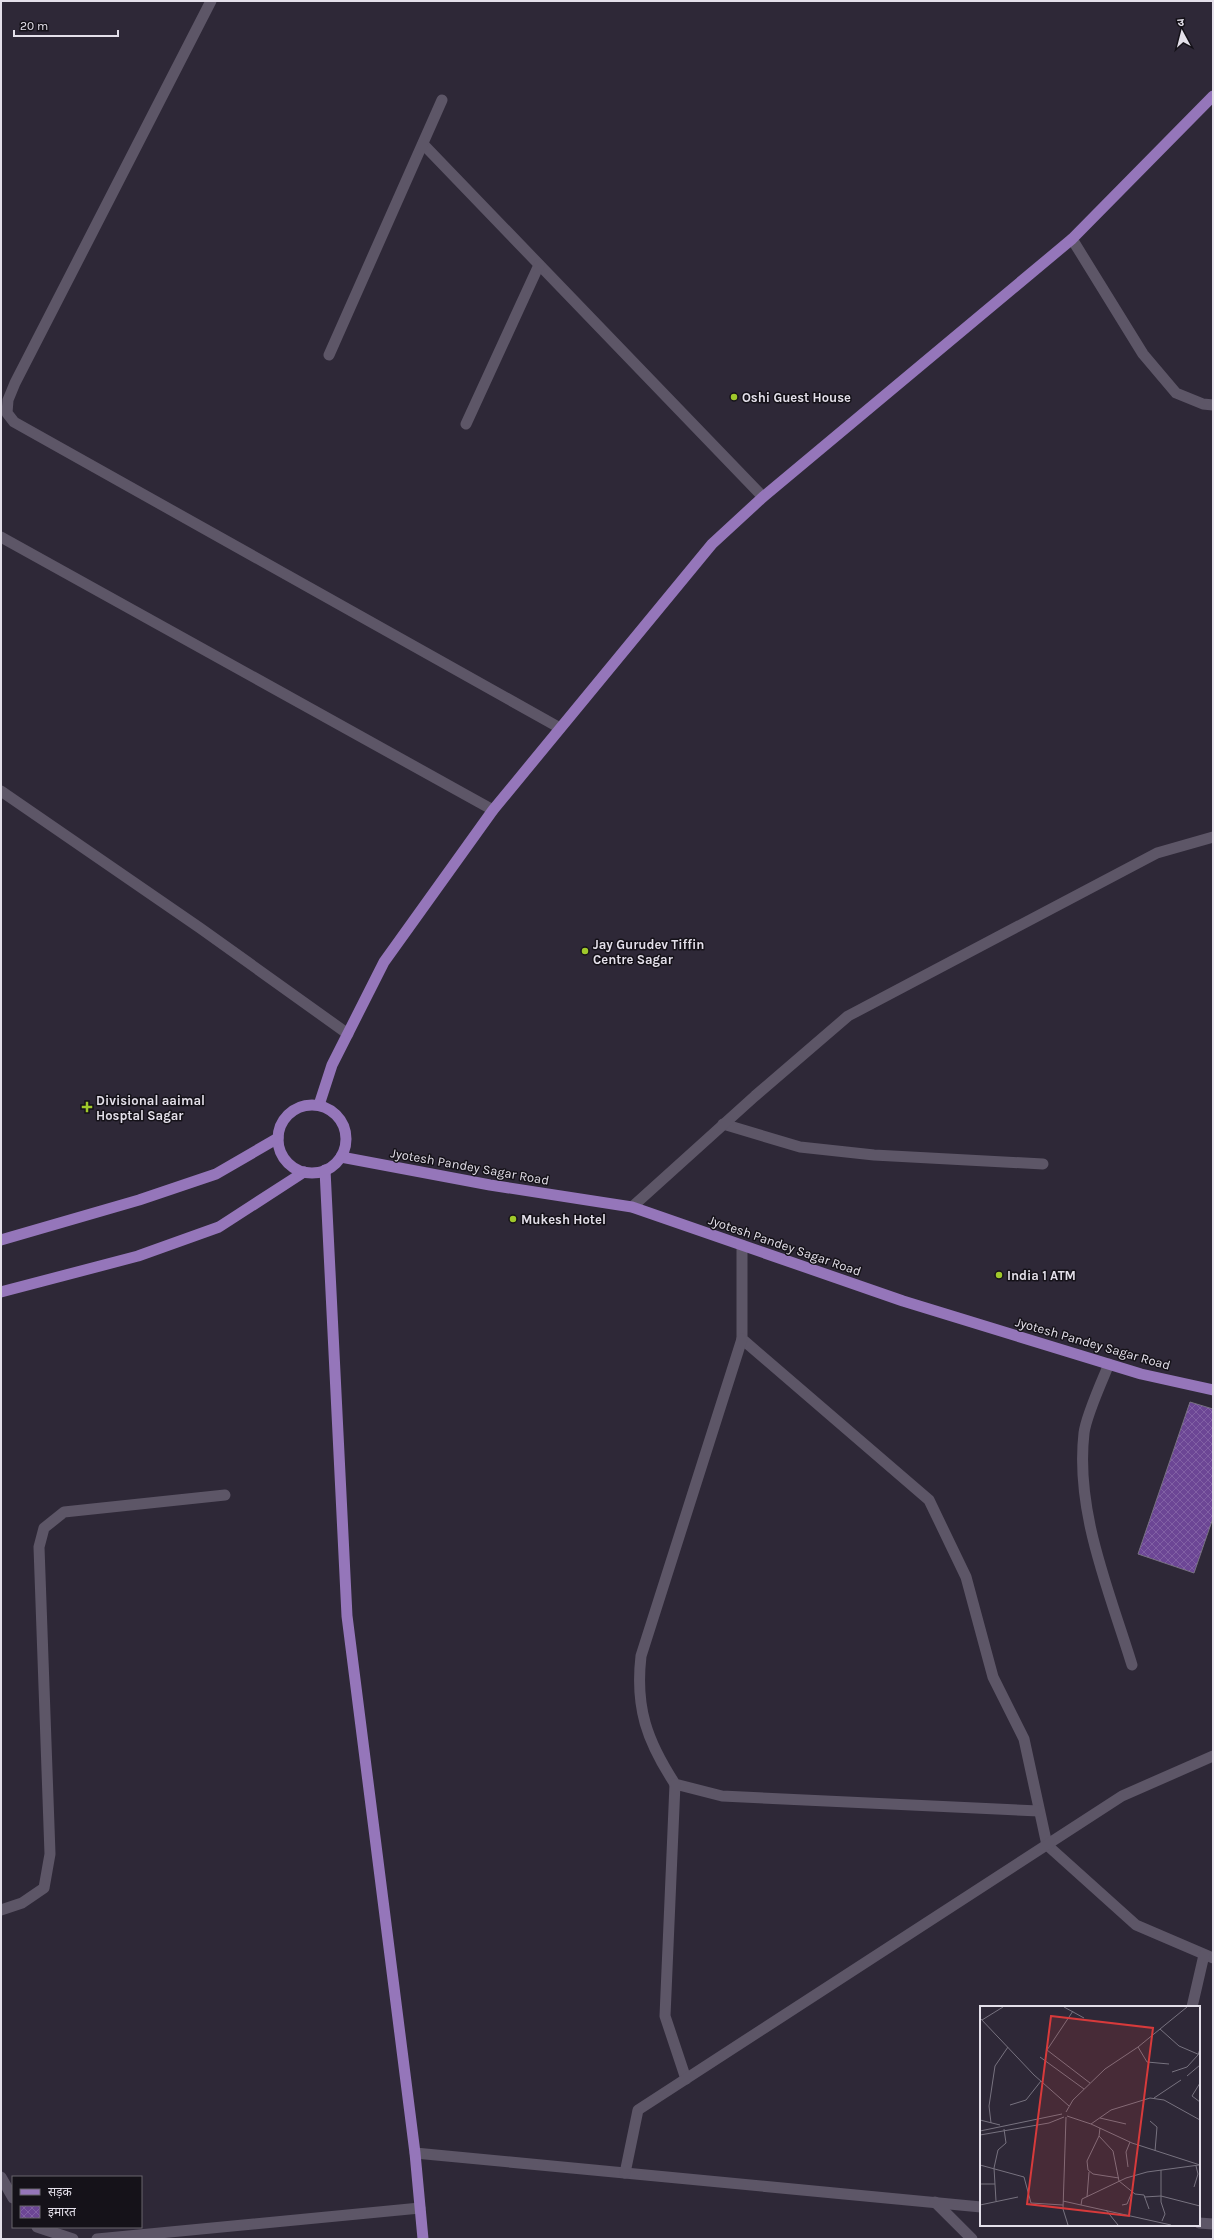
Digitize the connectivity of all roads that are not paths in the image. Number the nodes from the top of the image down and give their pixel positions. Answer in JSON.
{"nodes":[{"id":1,"x":211,"y":1,"type":"edge"},
{"id":2,"x":1213,"y":96,"type":"edge"},
{"id":3,"x":442,"y":100,"type":"dead end"},
{"id":4,"x":423,"y":144,"type":"junction"},
{"id":5,"x":1072,"y":240,"type":"junction"},
{"id":6,"x":539,"y":265,"type":"junction"},
{"id":7,"x":329,"y":355,"type":"dead end"},
{"id":8,"x":1213,"y":406,"type":"edge"},
{"id":9,"x":466,"y":424,"type":"dead end"},
{"id":10,"x":763,"y":497,"type":"junction"},
{"id":11,"x":1,"y":537,"type":"edge"},
{"id":12,"x":560,"y":728,"type":"junction"},
{"id":13,"x":1,"y":791,"type":"edge"},
{"id":14,"x":493,"y":810,"type":"junction"},
{"id":15,"x":1213,"y":837,"type":"edge"},
{"id":16,"x":348,"y":1034,"type":"junction"},
{"id":17,"x":319,"y":1105,"type":"junction"},
{"id":18,"x":723,"y":1124,"type":"junction"},
{"id":19,"x":278,"y":1138,"type":"junction"},
{"id":20,"x":342,"y":1157,"type":"junction"},
{"id":21,"x":1043,"y":1164,"type":"dead end"},
{"id":22,"x":325,"y":1170,"type":"junction"},
{"id":23,"x":304,"y":1172,"type":"junction"},
{"id":24,"x":632,"y":1207,"type":"junction"},
{"id":25,"x":1,"y":1240,"type":"edge"},
{"id":26,"x":742,"y":1246,"type":"junction"},
{"id":27,"x":1,"y":1292,"type":"edge"},
{"id":28,"x":742,"y":1339,"type":"junction"},
{"id":29,"x":1109,"y":1364,"type":"junction"},
{"id":30,"x":1213,"y":1390,"type":"edge"},
{"id":31,"x":224,"y":1495,"type":"dead end"},
{"id":32,"x":1132,"y":1665,"type":"dead end"},
{"id":33,"x":1213,"y":1756,"type":"edge"},
{"id":34,"x":675,"y":1784,"type":"junction"},
{"id":35,"x":1039,"y":1811,"type":"junction"},
{"id":36,"x":1047,"y":1845,"type":"junction"},
{"id":37,"x":1,"y":1910,"type":"edge"},
{"id":38,"x":1209,"y":1956,"type":"edge"},
{"id":39,"x":1192,"y":2006,"type":"edge"},
{"id":40,"x":686,"y":2079,"type":"junction"},
{"id":41,"x":415,"y":2153,"type":"junction"},
{"id":42,"x":625,"y":2173,"type":"junction"},
{"id":43,"x":1,"y":2177,"type":"edge"},
{"id":44,"x":12,"y":2196,"type":"edge"},
{"id":45,"x":935,"y":2202,"type":"junction"},
{"id":46,"x":980,"y":2207,"type":"edge"},
{"id":47,"x":420,"y":2208,"type":"junction"},
{"id":48,"x":1200,"y":2223,"type":"edge"},
{"id":49,"x":1213,"y":2224,"type":"edge"},
{"id":50,"x":40,"y":2228,"type":"edge"},
{"id":51,"x":73,"y":2239,"type":"edge"},
{"id":52,"x":97,"y":2239,"type":"edge"},
{"id":53,"x":422,"y":2239,"type":"edge"},
{"id":54,"x":972,"y":2239,"type":"edge"}],
"edges":[{"from":1,"to":12,"type":"street"},
{"from":2,"to":5,"type":"main road"},
{"from":3,"to":4,"type":"street"},
{"from":4,"to":6,"type":"street"},
{"from":4,"to":7,"type":"street"},
{"from":5,"to":8,"type":"street"},
{"from":5,"to":10,"type":"main road"},
{"from":6,"to":9,"type":"street"},
{"from":6,"to":10,"type":"street"},
{"from":10,"to":12,"type":"main road"},
{"from":11,"to":14,"type":"street"},
{"from":12,"to":14,"type":"main road"},
{"from":13,"to":16,"type":"street"},
{"from":14,"to":16,"type":"main road"},
{"from":15,"to":18,"type":"street"},
{"from":16,"to":17,"type":"main road"},
{"from":17,"to":19,"type":"main road"},
{"from":17,"to":20,"type":"main road"},
{"from":18,"to":21,"type":"street"},
{"from":18,"to":24,"type":"street"},
{"from":19,"to":23,"type":"main road"},
{"from":19,"to":25,"type":"main road"},
{"from":20,"to":22,"type":"main road"},
{"from":20,"to":24,"type":"main road","name":"Jyotesh Pandey Sagar Road"},
{"from":22,"to":23,"type":"main road"},
{"from":22,"to":41,"type":"main road"},
{"from":23,"to":27,"type":"main road"},
{"from":24,"to":26,"type":"main road","name":"Jyotesh Pandey Sagar Road"},
{"from":26,"to":28,"type":"street"},
{"from":26,"to":29,"type":"main road","name":"Jyotesh Pandey Sagar Road"},
{"from":28,"to":34,"type":"street"},
{"from":28,"to":35,"type":"street"},
{"from":29,"to":30,"type":"main road","name":"Jyotesh Pandey Sagar Road"},
{"from":29,"to":32,"type":"street"},
{"from":31,"to":37,"type":"street"},
{"from":33,"to":36,"type":"street"},
{"from":34,"to":35,"type":"street"},
{"from":34,"to":40,"type":"street"},
{"from":35,"to":36,"type":"street"},
{"from":36,"to":38,"type":"street"},
{"from":36,"to":40,"type":"street"},
{"from":38,"to":39,"type":"street"},
{"from":40,"to":42,"type":"street"},
{"from":41,"to":42,"type":"street"},
{"from":41,"to":47,"type":"main road"},
{"from":42,"to":45,"type":"street"},
{"from":43,"to":44,"type":"street"},
{"from":45,"to":46,"type":"street"},
{"from":45,"to":54,"type":"street"},
{"from":47,"to":52,"type":"street"},
{"from":47,"to":53,"type":"main road"},
{"from":48,"to":49,"type":"street"},
{"from":50,"to":51,"type":"street"}]}
